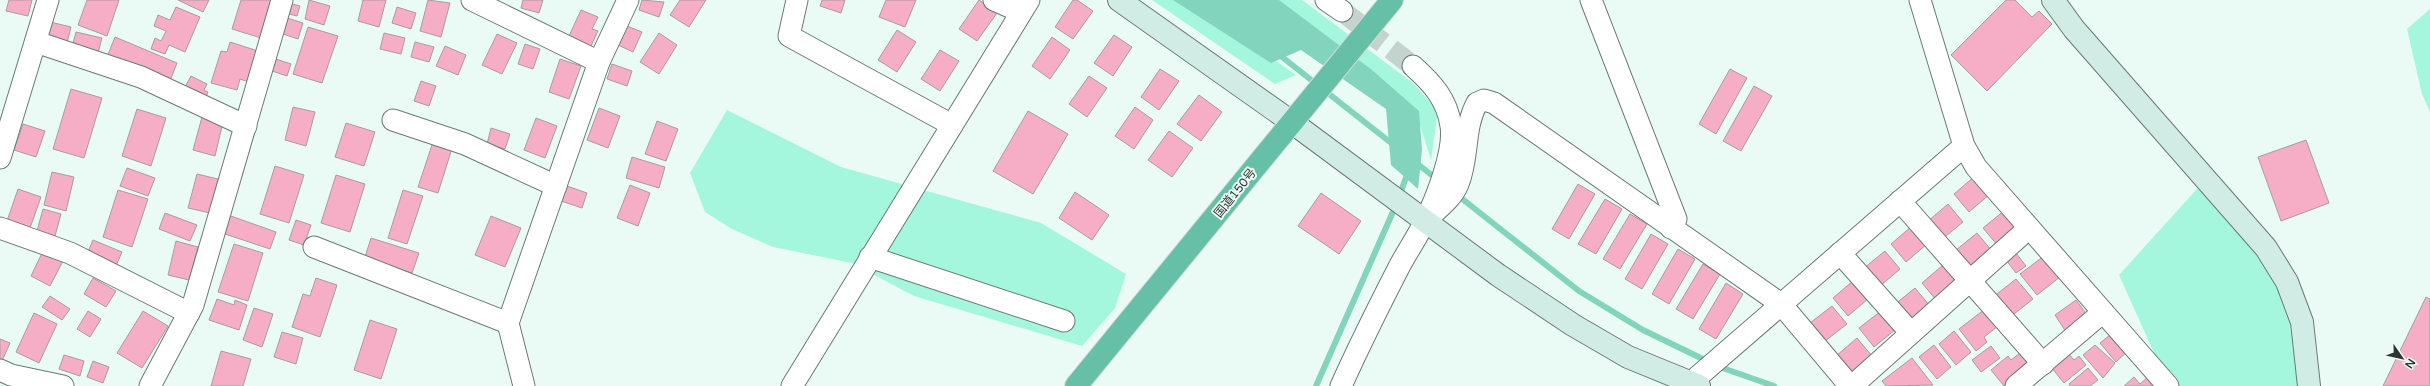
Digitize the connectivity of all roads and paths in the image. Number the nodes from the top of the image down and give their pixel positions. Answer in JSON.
{"nodes":[{"id":1,"x":48,"y":0,"type":"edge"},
{"id":2,"x":282,"y":0,"type":"edge"},
{"id":3,"x":472,"y":0,"type":"edge"},
{"id":4,"x":628,"y":0,"type":"edge"},
{"id":5,"x":797,"y":0,"type":"edge"},
{"id":6,"x":994,"y":0,"type":"edge"},
{"id":7,"x":1119,"y":0,"type":"edge"},
{"id":8,"x":1392,"y":0,"type":"edge"},
{"id":9,"x":1591,"y":0,"type":"edge"},
{"id":10,"x":1920,"y":0,"type":"edge"},
{"id":11,"x":2053,"y":0,"type":"edge"},
{"id":12,"x":1025,"y":6,"type":"edge"},
{"id":13,"x":508,"y":8,"type":"edge"},
{"id":14,"x":36,"y":42,"type":"junction"},
{"id":15,"x":599,"y":62,"type":"junction"},
{"id":16,"x":1413,"y":66,"type":"tunnel mouth"},
{"id":17,"x":1297,"y":118,"type":"junction"},
{"id":18,"x":393,"y":120,"type":"dead end"},
{"id":19,"x":952,"y":125,"type":"junction"},
{"id":20,"x":246,"y":126,"type":"junction"},
{"id":21,"x":1964,"y":146,"type":"junction"},
{"id":22,"x":0,"y":158,"type":"edge"},
{"id":23,"x":556,"y":186,"type":"junction"},
{"id":24,"x":1900,"y":201,"type":"junction"},
{"id":25,"x":1420,"y":218,"type":"junction"},
{"id":26,"x":0,"y":228,"type":"edge"},
{"id":27,"x":1672,"y":228,"type":"junction"},
{"id":28,"x":2029,"y":228,"type":"junction"},
{"id":29,"x":314,"y":246,"type":"dead end"},
{"id":30,"x":1840,"y":253,"type":"junction"},
{"id":31,"x":870,"y":257,"type":"junction"},
{"id":32,"x":1970,"y":281,"type":"junction"},
{"id":33,"x":1780,"y":304,"type":"junction"},
{"id":34,"x":2103,"y":312,"type":"junction"},
{"id":35,"x":189,"y":313,"type":"junction"},
{"id":36,"x":1064,"y":321,"type":"dead end"},
{"id":37,"x":508,"y":323,"type":"junction"},
{"id":38,"x":1911,"y":333,"type":"junction"},
{"id":39,"x":2043,"y":364,"type":"junction"},
{"id":40,"x":6,"y":377,"type":"edge"},
{"id":41,"x":1692,"y":385,"type":"edge"},
{"id":42,"x":62,"y":386,"type":"edge"},
{"id":43,"x":150,"y":386,"type":"edge"},
{"id":44,"x":524,"y":386,"type":"edge"},
{"id":45,"x":792,"y":386,"type":"edge"},
{"id":46,"x":1076,"y":386,"type":"edge"},
{"id":47,"x":1341,"y":386,"type":"edge"},
{"id":48,"x":1851,"y":386,"type":"edge"},
{"id":49,"x":2016,"y":386,"type":"edge"},
{"id":50,"x":2168,"y":386,"type":"edge"},
{"id":51,"x":2309,"y":386,"type":"edge"}],
"edges":[{"from":1,"to":14,"type":"street"},
{"from":2,"to":20,"type":"street"},
{"from":3,"to":13,"type":"street"},
{"from":4,"to":15,"type":"street"},
{"from":5,"to":19,"type":"street"},
{"from":6,"to":12,"type":"street"},
{"from":7,"to":17,"type":"street"},
{"from":8,"to":17,"type":"highway","name":"国道150号"},
{"from":9,"to":27,"type":"street"},
{"from":10,"to":21,"type":"street"},
{"from":11,"to":51,"type":"street"},
{"from":12,"to":19,"type":"street"},
{"from":13,"to":15,"type":"street"},
{"from":14,"to":20,"type":"street"},
{"from":14,"to":22,"type":"street"},
{"from":15,"to":23,"type":"street"},
{"from":16,"to":25,"type":"street"},
{"from":17,"to":25,"type":"street"},
{"from":17,"to":46,"type":"highway","name":"国道150号"},
{"from":18,"to":23,"type":"street"},
{"from":19,"to":31,"type":"street"},
{"from":20,"to":35,"type":"street"},
{"from":21,"to":24,"type":"street"},
{"from":21,"to":28,"type":"street"},
{"from":23,"to":37,"type":"street"},
{"from":24,"to":30,"type":"street"},
{"from":24,"to":32,"type":"street"},
{"from":25,"to":27,"type":"street"},
{"from":25,"to":41,"type":"street"},
{"from":25,"to":47,"type":"street"},
{"from":26,"to":35,"type":"street"},
{"from":27,"to":33,"type":"street"},
{"from":28,"to":32,"type":"street"},
{"from":28,"to":34,"type":"street"},
{"from":29,"to":37,"type":"street"},
{"from":30,"to":33,"type":"street"},
{"from":30,"to":38,"type":"street"},
{"from":31,"to":36,"type":"street"},
{"from":31,"to":45,"type":"street"},
{"from":32,"to":38,"type":"street"},
{"from":32,"to":39,"type":"street"},
{"from":33,"to":41,"type":"street"},
{"from":33,"to":48,"type":"street"},
{"from":34,"to":39,"type":"street"},
{"from":34,"to":50,"type":"street"},
{"from":35,"to":43,"type":"street"},
{"from":37,"to":44,"type":"street"},
{"from":38,"to":48,"type":"street"},
{"from":39,"to":49,"type":"street"},
{"from":40,"to":42,"type":"street"}]}
